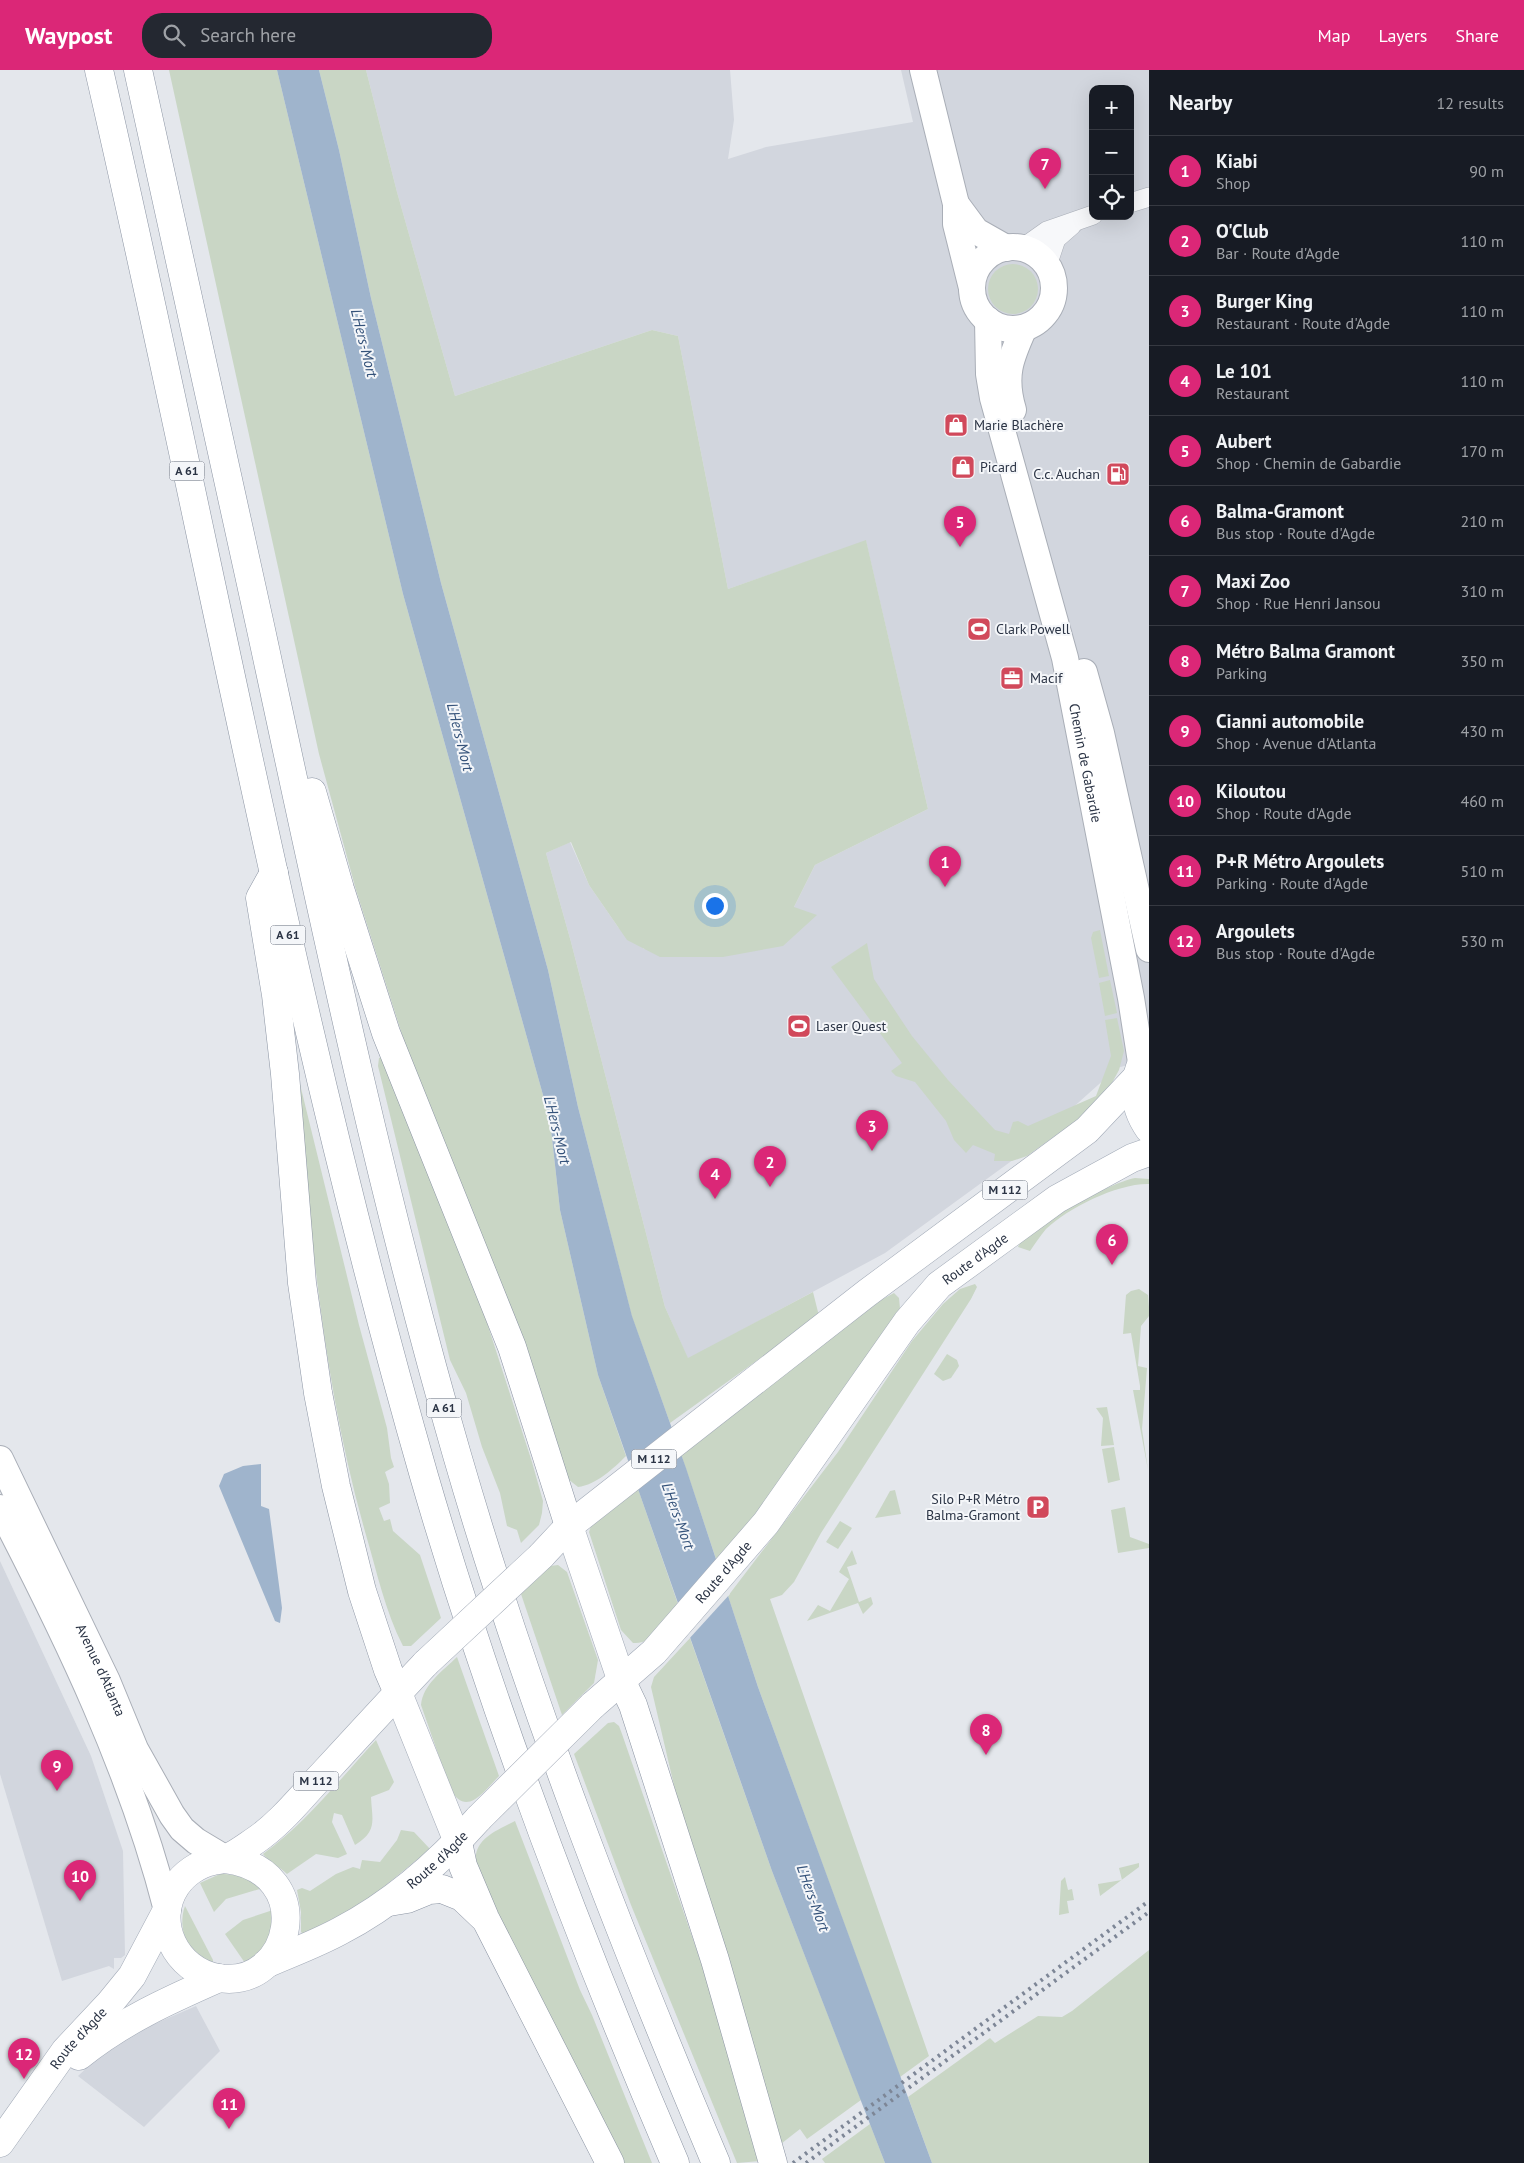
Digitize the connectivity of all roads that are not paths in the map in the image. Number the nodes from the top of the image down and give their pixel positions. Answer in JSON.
{"nodes":[{"id":1,"x":99,"y":70,"type":"edge"},
{"id":2,"x":138,"y":70,"type":"edge"},
{"id":3,"x":923,"y":70,"type":"edge"},
{"id":4,"x":1149,"y":197,"type":"edge"},
{"id":5,"x":1134,"y":202,"type":"edge"},
{"id":6,"x":956,"y":204,"type":"junction"},
{"id":7,"x":1088,"y":216,"type":"edge"},
{"id":8,"x":1014,"y":248,"type":"junction"},
{"id":9,"x":1047,"y":266,"type":"junction"},
{"id":10,"x":972,"y":288,"type":"junction"},
{"id":11,"x":988,"y":320,"type":"junction"},
{"id":12,"x":1024,"y":328,"type":"junction"},
{"id":13,"x":260,"y":626,"type":"junction"},
{"id":14,"x":274,"y":872,"type":"junction"},
{"id":15,"x":1149,"y":949,"type":"edge"},
{"id":16,"x":1142,"y":1063,"type":"edge"},
{"id":17,"x":1149,"y":1129,"type":"edge"},
{"id":18,"x":1149,"y":1152,"type":"edge"},
{"id":19,"x":0,"y":1459,"type":"edge"},
{"id":20,"x":0,"y":1508,"type":"edge"},
{"id":21,"x":569,"y":1526,"type":"junction"},
{"id":22,"x":622,"y":1682,"type":"junction"},
{"id":23,"x":398,"y":1693,"type":"junction"},
{"id":24,"x":458,"y":1842,"type":"junction"},
{"id":25,"x":226,"y":1859,"type":"junction"},
{"id":26,"x":388,"y":1902,"type":"junction"},
{"id":27,"x":167,"y":1910,"type":"junction"},
{"id":28,"x":485,"y":1918,"type":"junction"},
{"id":29,"x":265,"y":1965,"type":"junction"},
{"id":30,"x":218,"y":1978,"type":"junction"},
{"id":31,"x":38,"y":2090,"type":"junction"},
{"id":32,"x":0,"y":2144,"type":"edge"},
{"id":33,"x":610,"y":2163,"type":"edge"},
{"id":34,"x":675,"y":2163,"type":"edge"},
{"id":35,"x":716,"y":2163,"type":"edge"},
{"id":36,"x":773,"y":2163,"type":"edge"}],
"edges":[{"from":1,"to":14,"type":"main road","number":"A 61"},
{"from":2,"to":13,"type":"main road","number":"A 61"},
{"from":3,"to":6,"type":"street"},
{"from":4,"to":5,"type":"street"},
{"from":6,"to":8,"type":"street"},
{"from":6,"to":10,"type":"street"},
{"from":7,"to":8,"type":"street"},
{"from":7,"to":9,"type":"street"},
{"from":8,"to":9,"type":"street"},
{"from":8,"to":10,"type":"street"},
{"from":9,"to":12,"type":"street"},
{"from":10,"to":11,"type":"street"},
{"from":11,"to":12,"type":"street"},
{"from":11,"to":16,"type":"street","name":"Chemin de Gabardie"},
{"from":12,"to":15,"type":"street","name":"Chemin de Gabardie"},
{"from":13,"to":21,"type":"main road"},
{"from":13,"to":35,"type":"main road","number":"A 61"},
{"from":14,"to":23,"type":"main road"},
{"from":14,"to":34,"type":"main road","number":"A 61"},
{"from":16,"to":17,"type":"main road"},
{"from":16,"to":21,"type":"main road","number":"M 112"},
{"from":18,"to":22,"type":"main road","name":"Route d'Agde","number":"M 112"},
{"from":19,"to":25,"type":"street","name":"Avenue d'Atlanta"},
{"from":20,"to":27,"type":"street","name":"Avenue d'Atlanta"},
{"from":21,"to":22,"type":"main road"},
{"from":21,"to":23,"type":"main road","number":"M 112","bridge":true},
{"from":22,"to":24,"type":"main road","name":"Route d'Agde","number":"M 112","bridge":true},
{"from":22,"to":36,"type":"main road"},
{"from":23,"to":24,"type":"main road"},
{"from":23,"to":25,"type":"main road","number":"M 112"},
{"from":24,"to":26,"type":"main road","name":"Route d'Agde","number":"M 112"},
{"from":24,"to":28,"type":"main road"},
{"from":25,"to":27,"type":"main road"},
{"from":25,"to":29,"type":"main road"},
{"from":26,"to":28,"type":"main road"},
{"from":26,"to":29,"type":"main road","name":"Route d'Agde","number":"M 112"},
{"from":27,"to":30,"type":"main road"},
{"from":27,"to":31,"type":"main road","name":"Route d'Agde"},
{"from":28,"to":33,"type":"main road"},
{"from":29,"to":30,"type":"main road"},
{"from":30,"to":31,"type":"main road","name":"Route d'Agde"},
{"from":31,"to":32,"type":"main road","name":"Route d'Agde"}]}
